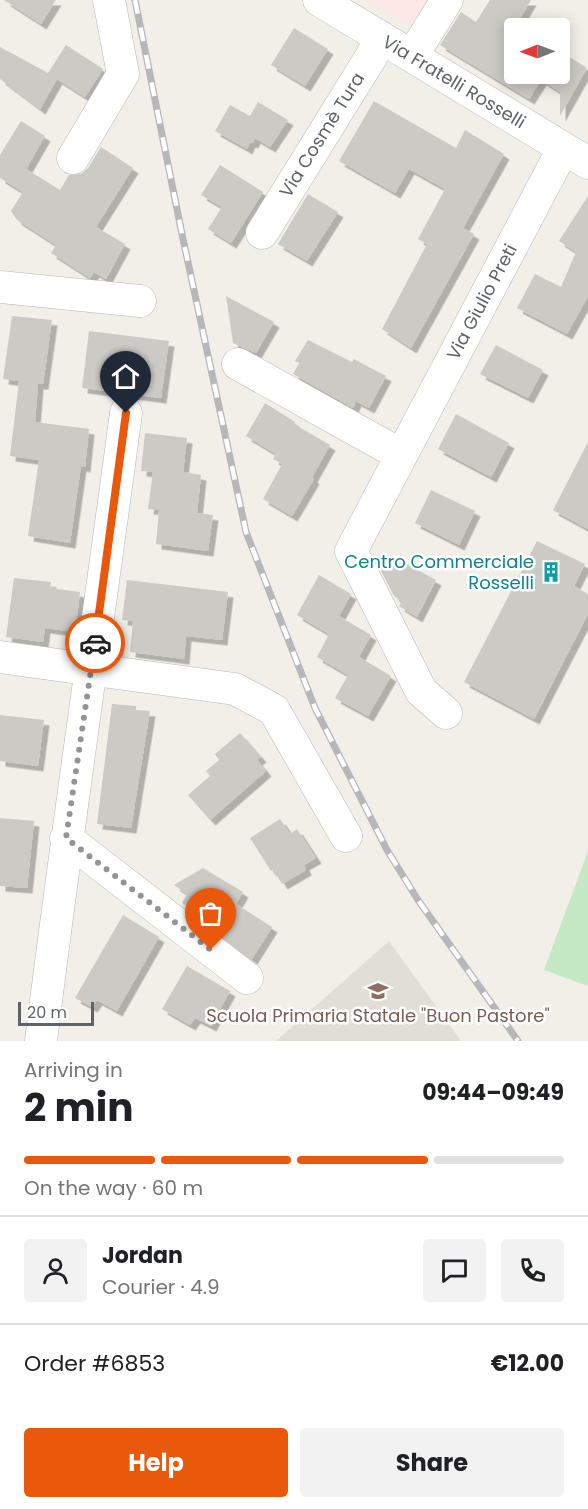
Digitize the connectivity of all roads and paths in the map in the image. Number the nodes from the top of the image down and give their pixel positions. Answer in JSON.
{"nodes":[{"id":1,"x":109,"y":0,"type":"edge"},
{"id":2,"x":319,"y":0,"type":"edge"},
{"id":3,"x":447,"y":0,"type":"edge"},
{"id":4,"x":381,"y":37,"type":"junction"},
{"id":5,"x":412,"y":56,"type":"junction"},
{"id":6,"x":580,"y":155,"type":"edge"},
{"id":7,"x":73,"y":158,"type":"dead end"},
{"id":8,"x":262,"y":233,"type":"dead end"},
{"id":9,"x":0,"y":287,"type":"edge"},
{"id":10,"x":140,"y":301,"type":"dead end"},
{"id":11,"x":238,"y":363,"type":"dead end"},
{"id":12,"x":126,"y":413,"type":"dead end"},
{"id":13,"x":401,"y":455,"type":"junction"},
{"id":14,"x":0,"y":657,"type":"edge"},
{"id":15,"x":92,"y":670,"type":"junction"},
{"id":16,"x":446,"y":714,"type":"dead end"},
{"id":17,"x":346,"y":836,"type":"dead end"},
{"id":18,"x":66,"y":838,"type":"junction"},
{"id":19,"x":247,"y":978,"type":"dead end"},
{"id":20,"x":41,"y":1041,"type":"edge"}],
"edges":[{"from":1,"to":7,"type":"street"},
{"from":2,"to":4,"type":"street","name":"Via Fratelli Rosselli"},
{"from":3,"to":5,"type":"street"},
{"from":4,"to":5,"type":"street","name":"Via Fratelli Rosselli"},
{"from":4,"to":8,"type":"street","name":"Via Cosmè Tura"},
{"from":5,"to":6,"type":"street","name":"Via Fratelli Rosselli"},
{"from":6,"to":13,"type":"street","name":"Via Giulio Preti"},
{"from":9,"to":10,"type":"street"},
{"from":11,"to":13,"type":"street"},
{"from":12,"to":15,"type":"street"},
{"from":13,"to":16,"type":"street","name":"Via Giulio Preti"},
{"from":14,"to":15,"type":"street"},
{"from":15,"to":17,"type":"street"},
{"from":15,"to":18,"type":"street"},
{"from":18,"to":19,"type":"street"},
{"from":18,"to":20,"type":"street"}]}
